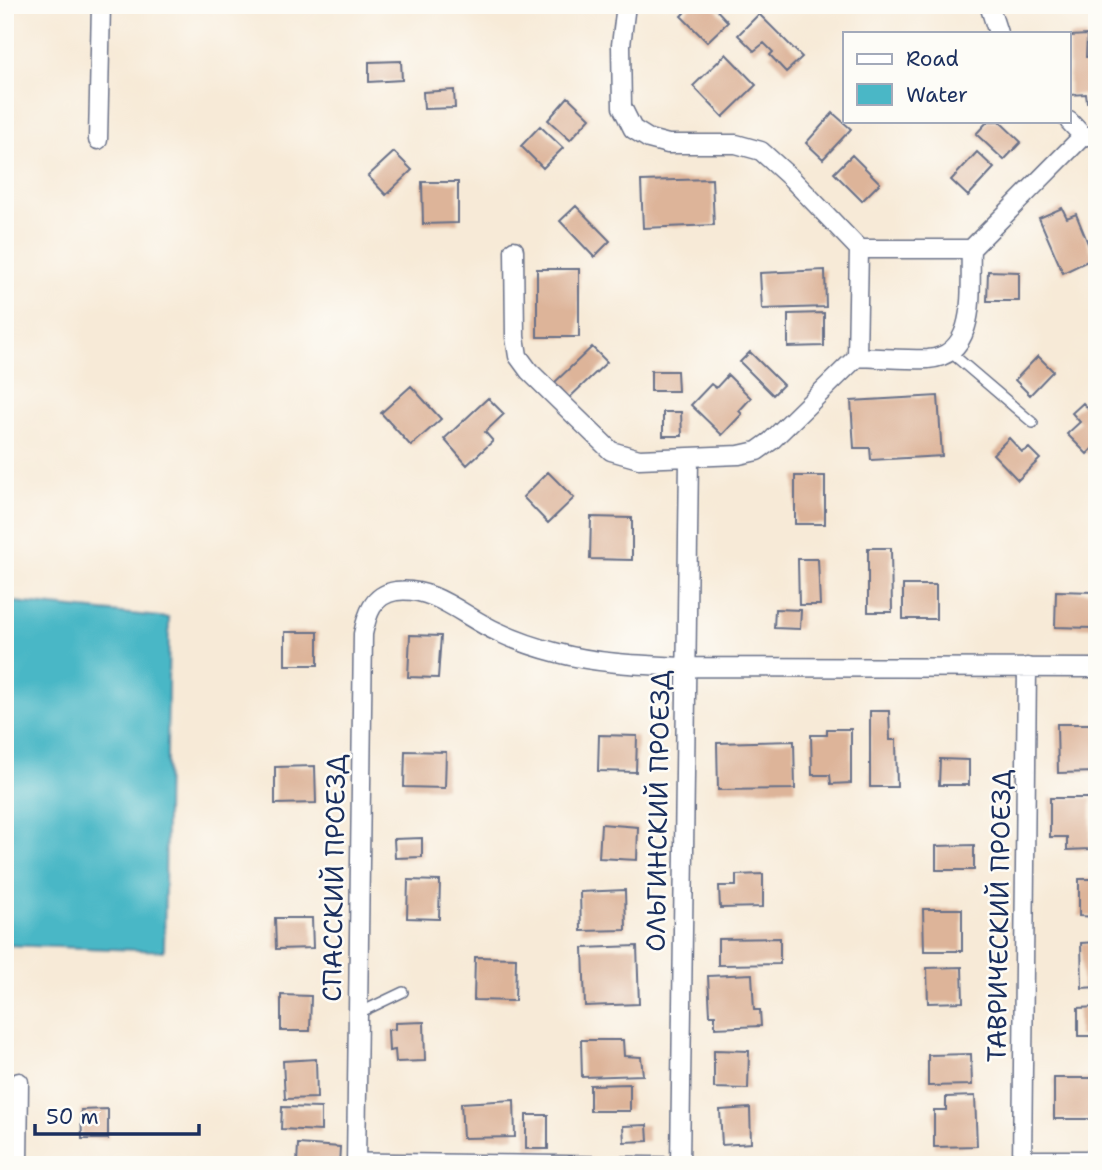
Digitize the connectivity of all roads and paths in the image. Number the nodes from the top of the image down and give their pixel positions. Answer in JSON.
{"nodes":[{"id":1,"x":100,"y":5,"type":"edge"},
{"id":2,"x":989,"y":5,"type":"edge"},
{"id":3,"x":624,"y":6,"type":"edge"},
{"id":4,"x":998,"y":32,"type":"edge"},
{"id":5,"x":1070,"y":122,"type":"edge"},
{"id":6,"x":1090,"y":136,"type":"edge"},
{"id":7,"x":98,"y":140,"type":"dead end"},
{"id":8,"x":859,"y":249,"type":"junction"},
{"id":9,"x":971,"y":249,"type":"junction"},
{"id":10,"x":514,"y":250,"type":"dead end"},
{"id":11,"x":950,"y":352,"type":"junction"},
{"id":12,"x":857,"y":357,"type":"junction"},
{"id":13,"x":1033,"y":423,"type":"dead end"},
{"id":14,"x":689,"y":458,"type":"junction"},
{"id":15,"x":685,"y":667,"type":"junction"},
{"id":16,"x":1027,"y":667,"type":"junction"},
{"id":17,"x":1097,"y":668,"type":"edge"},
{"id":18,"x":403,"y":992,"type":"dead end"},
{"id":19,"x":359,"y":1013,"type":"junction"},
{"id":20,"x":19,"y":1082,"type":"dead end"},
{"id":21,"x":1097,"y":1160,"type":"edge"},
{"id":22,"x":356,"y":1161,"type":"edge"},
{"id":23,"x":1022,"y":1162,"type":"edge"},
{"id":24,"x":680,"y":1163,"type":"edge"},
{"id":25,"x":18,"y":1165,"type":"edge"}],
"edges":[{"from":1,"to":7,"type":"street"},
{"from":2,"to":4,"type":"street"},
{"from":3,"to":8,"type":"street"},
{"from":5,"to":6,"type":"street"},
{"from":6,"to":9,"type":"street"},
{"from":8,"to":9,"type":"street"},
{"from":8,"to":12,"type":"street"},
{"from":9,"to":11,"type":"street"},
{"from":10,"to":14,"type":"street"},
{"from":11,"to":12,"type":"street"},
{"from":11,"to":13,"type":"lane"},
{"from":12,"to":14,"type":"street"},
{"from":14,"to":15,"type":"street","name":"ОЛЬГИНСКИЙ ПРОЕЗД"},
{"from":15,"to":16,"type":"street"},
{"from":15,"to":19,"type":"street","name":"СПАССКИЙ ПРОЕЗД"},
{"from":15,"to":24,"type":"street","name":"ОЛЬГИНСКИЙ ПРОЕЗД"},
{"from":16,"to":17,"type":"street"},
{"from":16,"to":23,"type":"street","name":"ТАВРИЧЕСКИЙ ПРОЕЗД"},
{"from":18,"to":19,"type":"lane"},
{"from":19,"to":22,"type":"street","name":"СПАССКИЙ ПРОЕЗД"},
{"from":20,"to":25,"type":"street"},
{"from":21,"to":23,"type":"street"},
{"from":22,"to":24,"type":"lane"}]}
